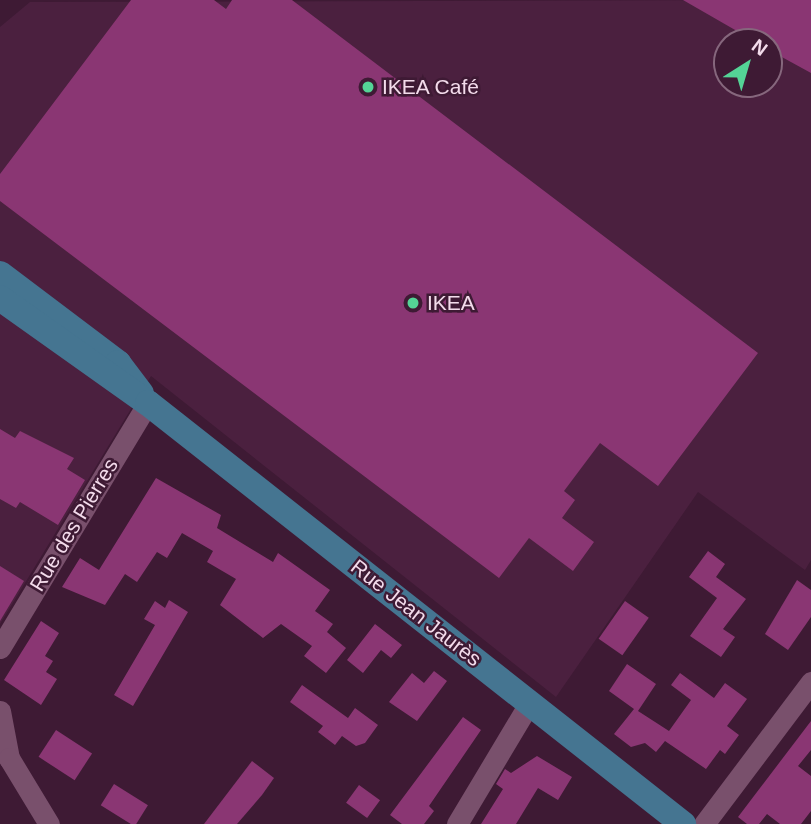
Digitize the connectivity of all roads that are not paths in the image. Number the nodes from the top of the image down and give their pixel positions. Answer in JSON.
{"nodes":[{"id":1,"x":0,"y":274,"type":"edge"},
{"id":2,"x":0,"y":298,"type":"edge"},
{"id":3,"x":148,"y":403,"type":"junction"},
{"id":4,"x":0,"y":648,"type":"edge"},
{"id":5,"x":811,"y":682,"type":"edge"},
{"id":6,"x":530,"y":702,"type":"junction"},
{"id":7,"x":0,"y":711,"type":"edge"},
{"id":8,"x":49,"y":824,"type":"edge"},
{"id":9,"x":457,"y":824,"type":"edge"},
{"id":10,"x":683,"y":824,"type":"edge"},
{"id":11,"x":704,"y":824,"type":"edge"}],
"edges":[{"from":1,"to":3,"type":"main road","name":"Rue Jean Jaurès"},
{"from":2,"to":3,"type":"main road","name":"Rue Jean Jaurès"},
{"from":3,"to":4,"type":"street","name":"Rue des Pierres"},
{"from":3,"to":6,"type":"main road","name":"Rue Jean Jaurès"},
{"from":5,"to":11,"type":"street"},
{"from":6,"to":9,"type":"street"},
{"from":6,"to":10,"type":"main road","name":"Rue Jean Jaurès"},
{"from":7,"to":8,"type":"street"}]}
